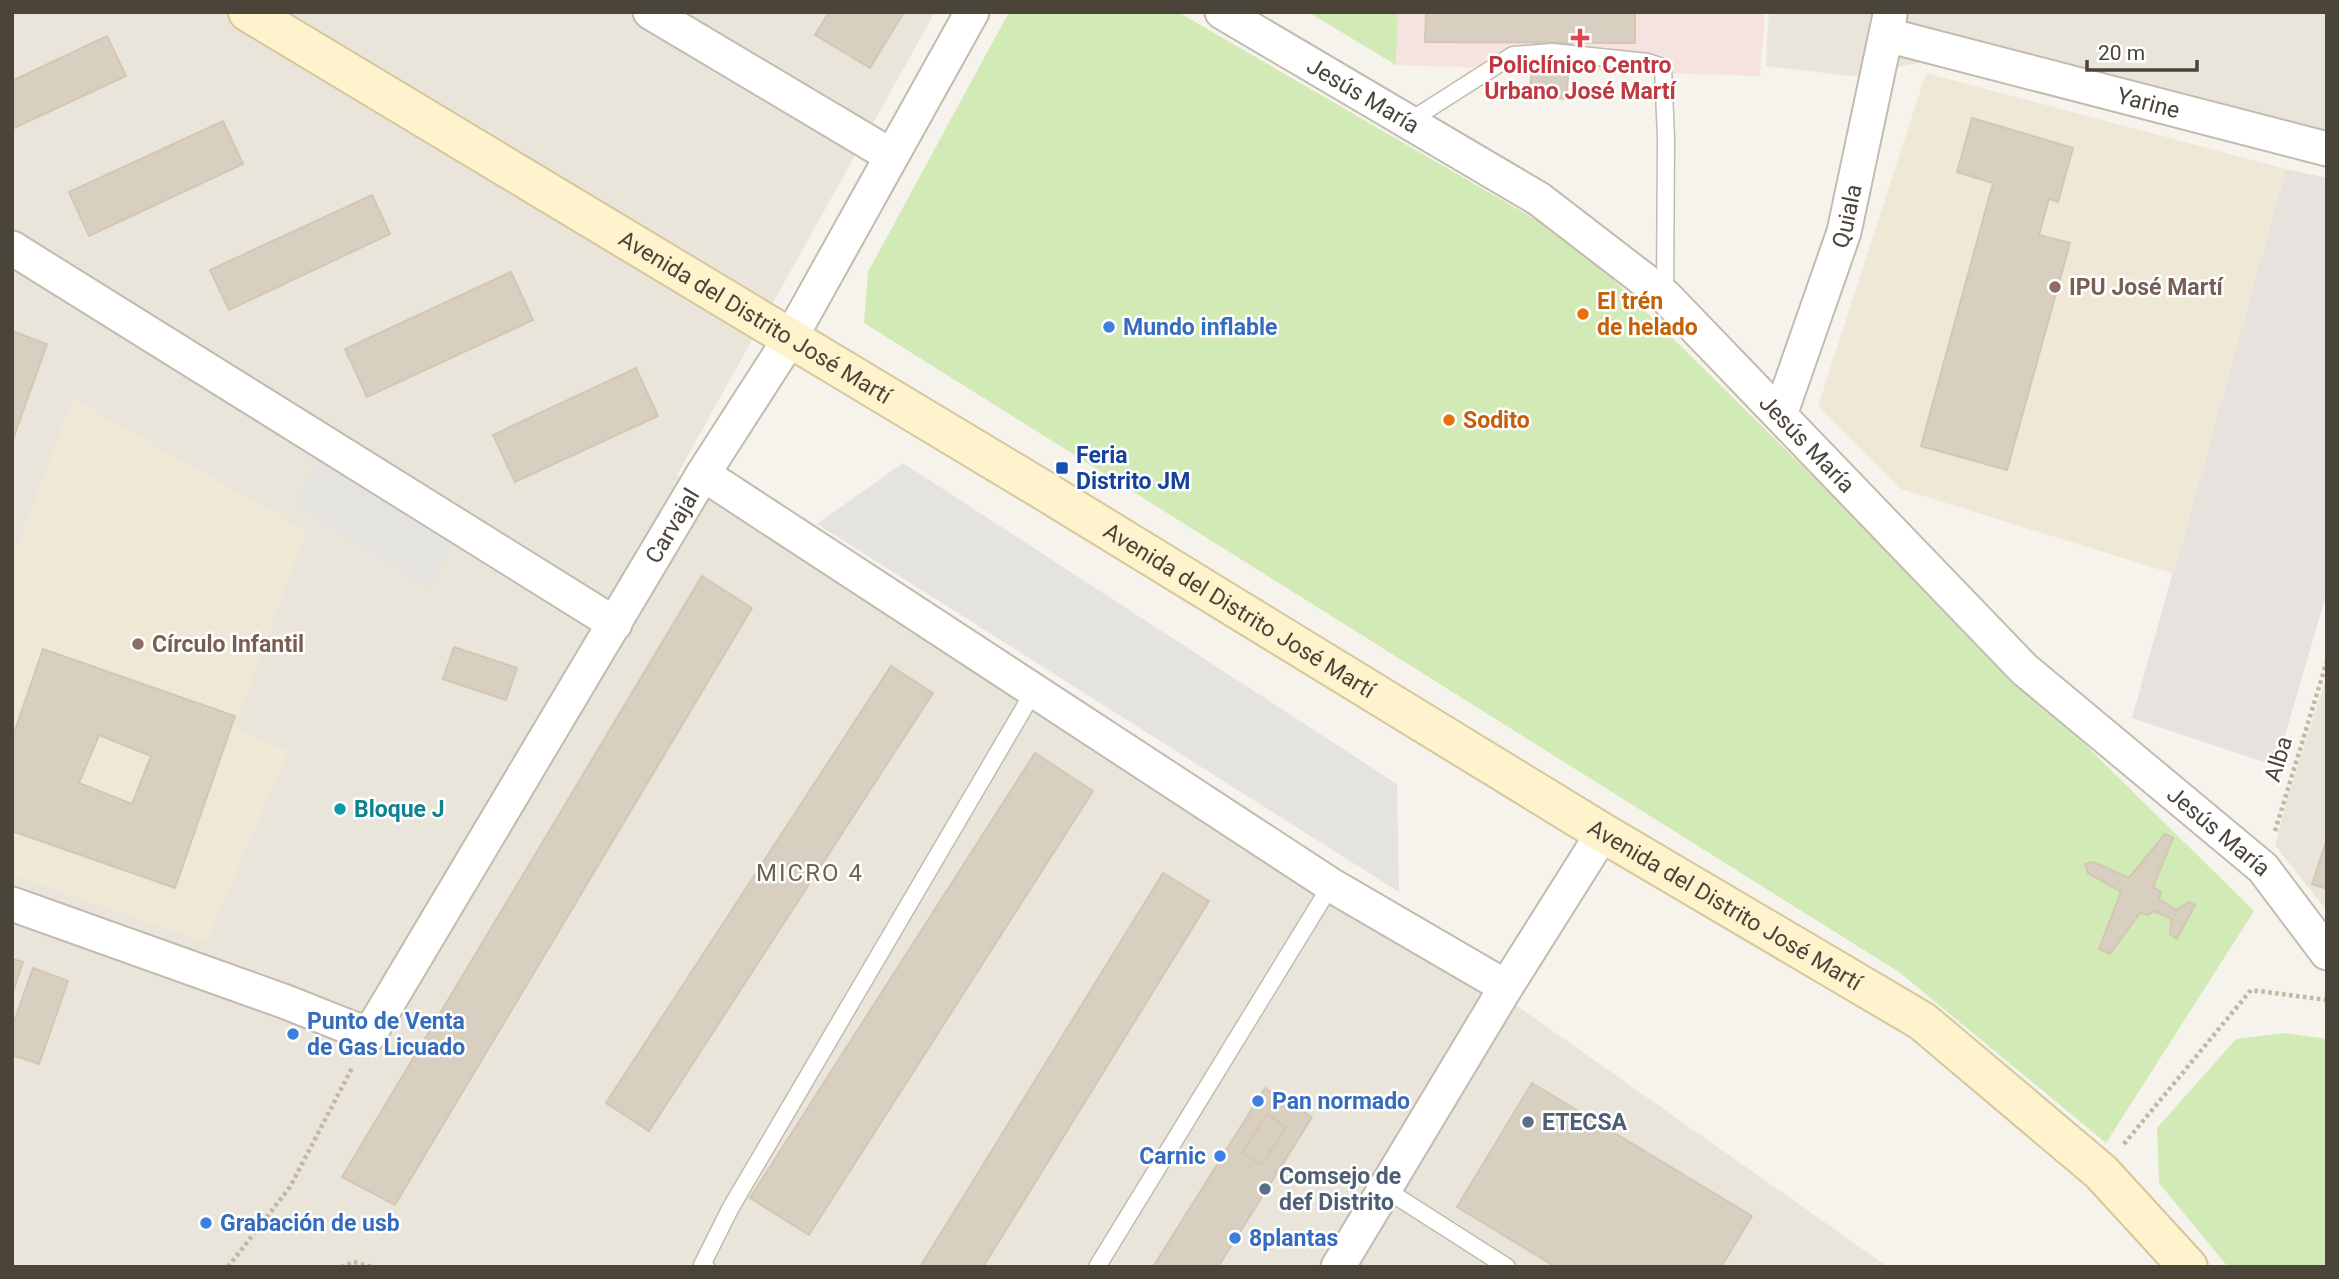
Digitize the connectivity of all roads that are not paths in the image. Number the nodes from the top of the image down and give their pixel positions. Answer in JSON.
{"nodes":[{"id":1,"x":248,"y":12,"type":"edge"},
{"id":2,"x":650,"y":12,"type":"edge"},
{"id":3,"x":972,"y":12,"type":"edge"},
{"id":4,"x":1222,"y":12,"type":"edge"},
{"id":5,"x":1889,"y":24,"type":"edge"},
{"id":6,"x":1408,"y":122,"type":"junction"},
{"id":7,"x":2327,"y":149,"type":"edge"},
{"id":8,"x":890,"y":155,"type":"junction"},
{"id":9,"x":12,"y":248,"type":"edge"},
{"id":10,"x":1665,"y":296,"type":"junction"},
{"id":11,"x":791,"y":337,"type":"junction"},
{"id":12,"x":1780,"y":415,"type":"junction"},
{"id":13,"x":703,"y":474,"type":"junction"},
{"id":14,"x":615,"y":624,"type":"junction"},
{"id":15,"x":1034,"y":691,"type":"junction"},
{"id":16,"x":1603,"y":833,"type":"junction"},
{"id":17,"x":1331,"y":885,"type":"junction"},
{"id":18,"x":12,"y":904,"type":"edge"},
{"id":19,"x":2327,"y":953,"type":"edge"},
{"id":20,"x":1506,"y":987,"type":"junction"},
{"id":21,"x":1385,"y":1189,"type":"junction"},
{"id":22,"x":706,"y":1267,"type":"edge"},
{"id":23,"x":1097,"y":1267,"type":"edge"},
{"id":24,"x":1338,"y":1267,"type":"edge"},
{"id":25,"x":1507,"y":1267,"type":"edge"},
{"id":26,"x":2188,"y":1267,"type":"edge"}],
"edges":[{"from":1,"to":11,"type":"main road","name":"Avenida del Distrito José Martí"},
{"from":2,"to":8,"type":"street"},
{"from":3,"to":8,"type":"street","name":"Carvajal"},
{"from":4,"to":6,"type":"street","name":"Jesús María"},
{"from":5,"to":7,"type":"street","name":"Yarine"},
{"from":5,"to":12,"type":"street","name":"Quiala"},
{"from":6,"to":10,"type":"street","name":"Jesús María"},
{"from":6,"to":10,"type":"lane"},
{"from":8,"to":11,"type":"street","name":"Carvajal"},
{"from":9,"to":14,"type":"street"},
{"from":10,"to":12,"type":"street","name":"Jesús María"},
{"from":11,"to":13,"type":"street","name":"Carvajal"},
{"from":11,"to":16,"type":"main road","name":"Avenida del Distrito José Martí"},
{"from":12,"to":19,"type":"street","name":"Jesús María"},
{"from":13,"to":14,"type":"street","name":"Carvajal"},
{"from":13,"to":15,"type":"street"},
{"from":14,"to":18,"type":"street","name":"Carvajal"},
{"from":15,"to":17,"type":"street"},
{"from":15,"to":22,"type":"lane"},
{"from":16,"to":20,"type":"street"},
{"from":16,"to":26,"type":"main road","name":"Avenida del Distrito José Martí"},
{"from":17,"to":20,"type":"street"},
{"from":17,"to":23,"type":"lane"},
{"from":20,"to":21,"type":"street"},
{"from":21,"to":24,"type":"street"},
{"from":21,"to":25,"type":"lane"}]}
